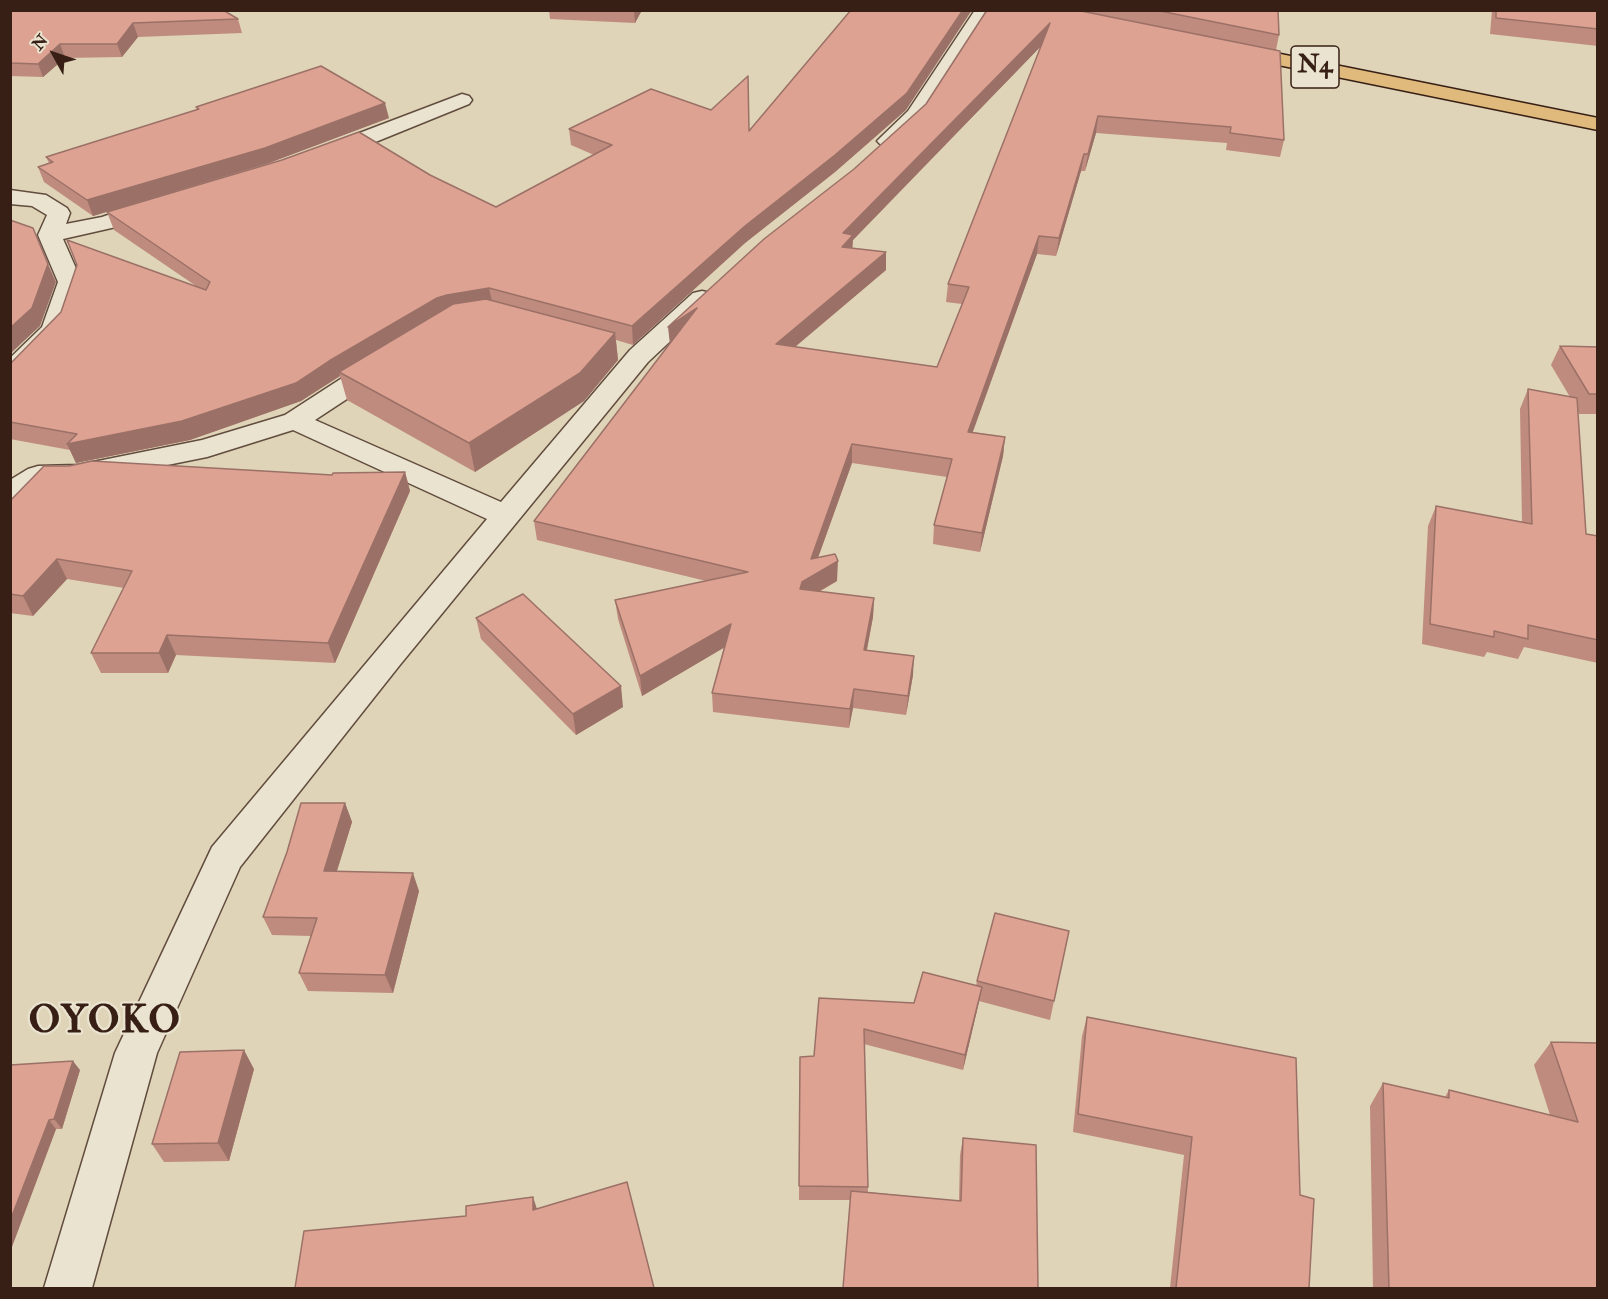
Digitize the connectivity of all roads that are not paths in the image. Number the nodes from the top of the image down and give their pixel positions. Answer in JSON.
{"nodes":[{"id":1,"x":984,"y":10,"type":"edge"},
{"id":2,"x":1218,"y":48,"type":"edge"},
{"id":3,"x":462,"y":100,"type":"dead end"},
{"id":4,"x":1598,"y":124,"type":"edge"},
{"id":5,"x":310,"y":158,"type":"edge"},
{"id":6,"x":868,"y":158,"type":"edge"},
{"id":7,"x":10,"y":197,"type":"edge"},
{"id":8,"x":174,"y":200,"type":"edge"},
{"id":9,"x":50,"y":235,"type":"junction"},
{"id":10,"x":722,"y":280,"type":"edge"},
{"id":11,"x":402,"y":352,"type":"edge"},
{"id":12,"x":10,"y":374,"type":"edge"},
{"id":13,"x":295,"y":421,"type":"junction"},
{"id":14,"x":24,"y":473,"type":"edge"},
{"id":15,"x":10,"y":493,"type":"edge"},
{"id":16,"x":506,"y":516,"type":"junction"},
{"id":17,"x":68,"y":1288,"type":"edge"}],
"edges":[{"from":1,"to":6,"type":"street"},
{"from":2,"to":4,"type":"highway","number":"N4"},
{"from":3,"to":5,"type":"street"},
{"from":7,"to":9,"type":"street"},
{"from":8,"to":9,"type":"street"},
{"from":9,"to":12,"type":"street"},
{"from":10,"to":16,"type":"street"},
{"from":11,"to":13,"type":"street"},
{"from":13,"to":14,"type":"street"},
{"from":13,"to":16,"type":"street"},
{"from":14,"to":15,"type":"street"},
{"from":16,"to":17,"type":"street"}]}
